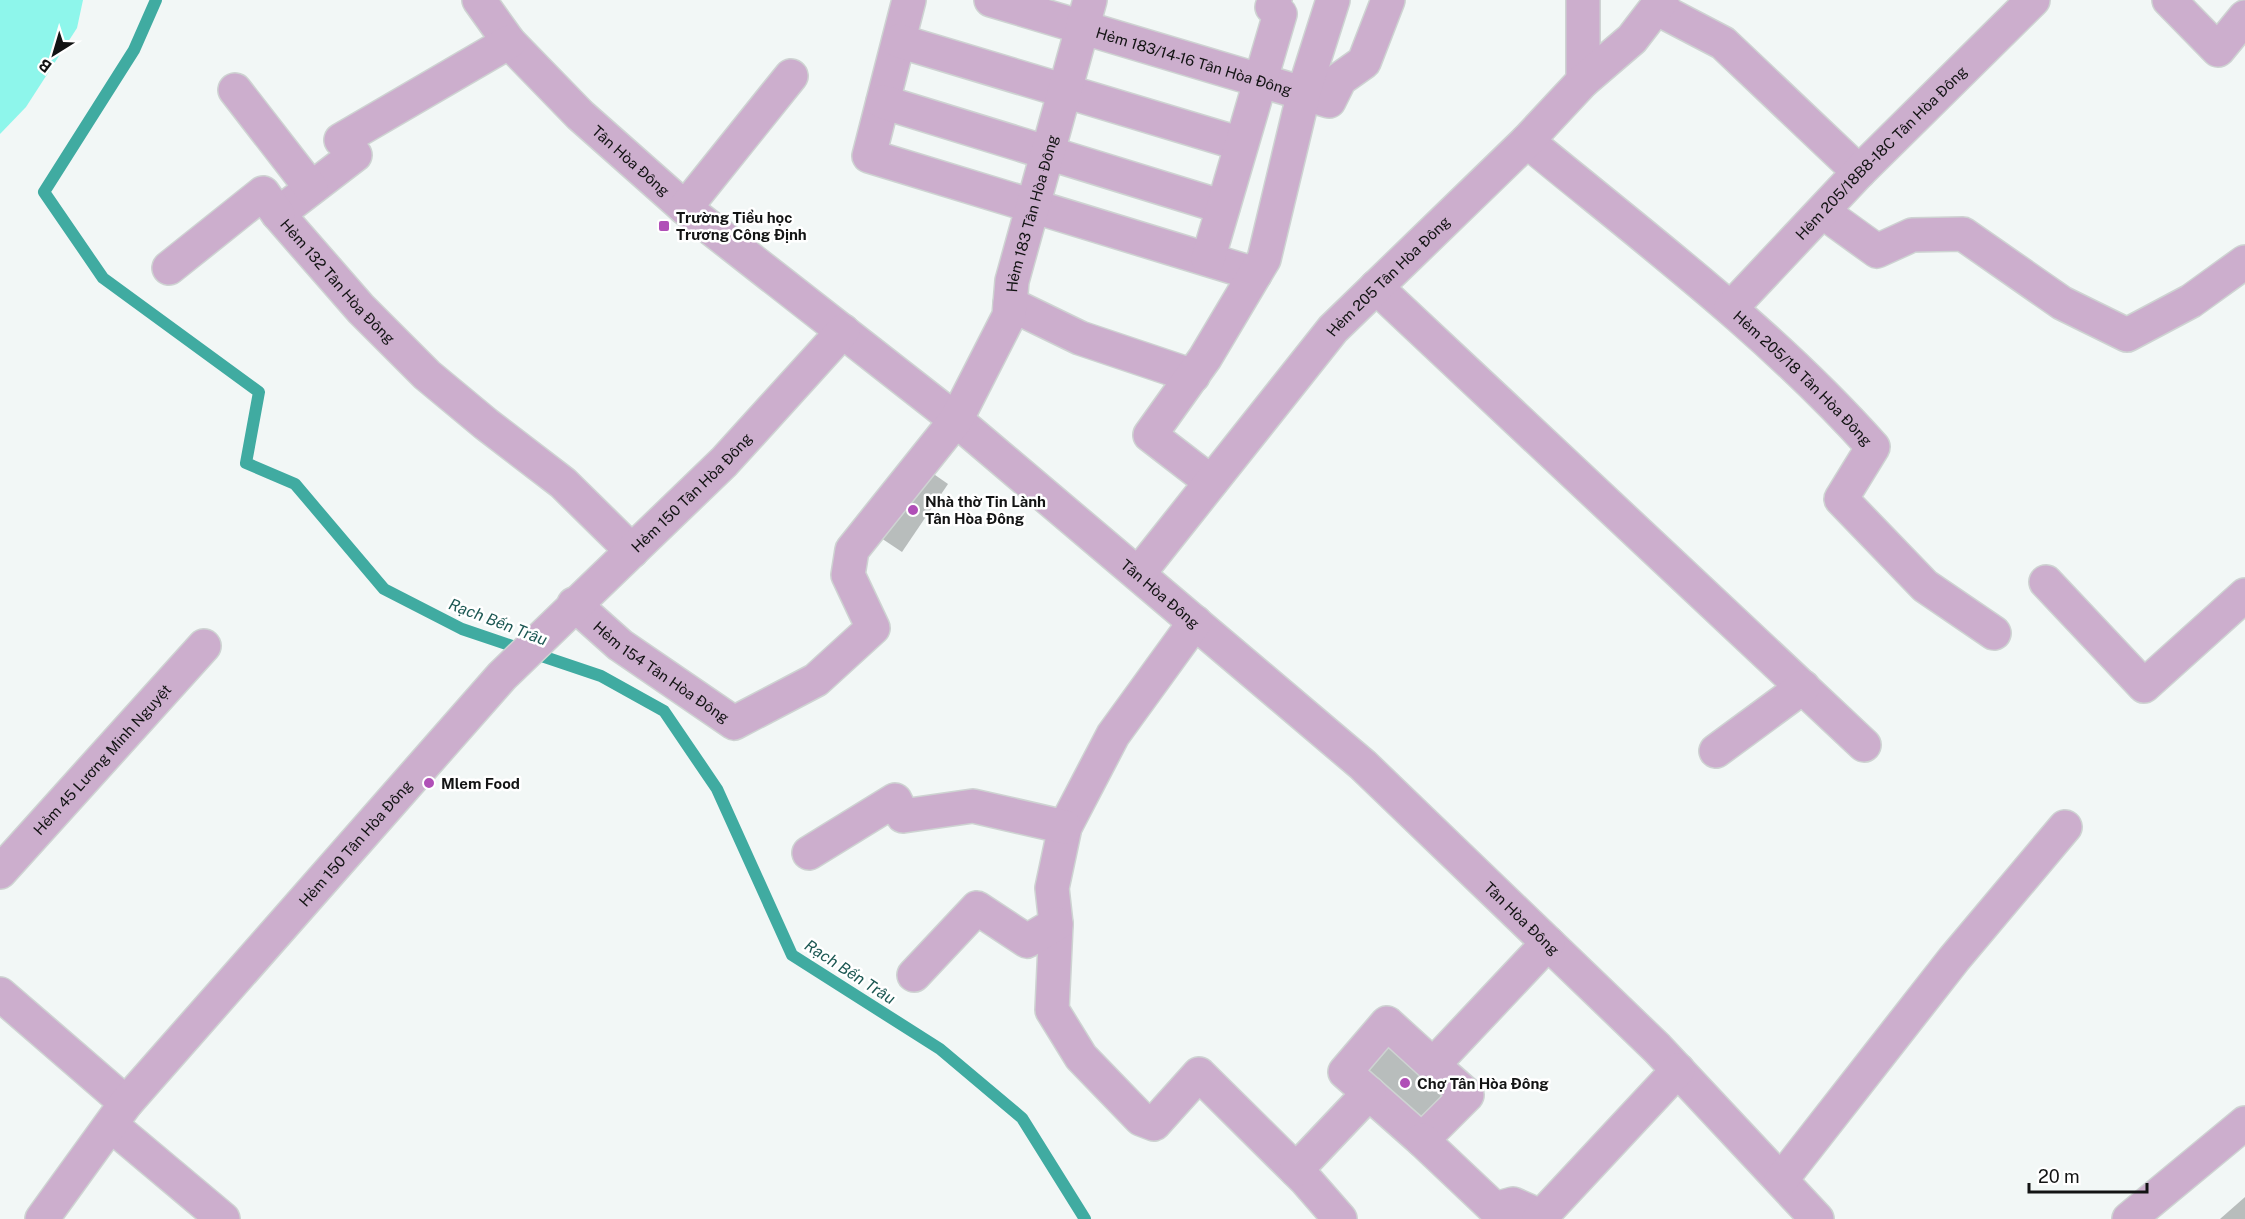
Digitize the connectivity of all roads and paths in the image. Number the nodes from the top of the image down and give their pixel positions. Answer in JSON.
{"nodes":[{"id":1,"x":478,"y":0,"type":"edge"},
{"id":2,"x":909,"y":0,"type":"edge"},
{"id":3,"x":991,"y":0,"type":"edge"},
{"id":4,"x":1333,"y":0,"type":"edge"},
{"id":5,"x":1388,"y":0,"type":"edge"},
{"id":6,"x":1583,"y":0,"type":"edge"},
{"id":7,"x":2033,"y":0,"type":"edge"},
{"id":8,"x":2169,"y":0,"type":"edge"},
{"id":9,"x":1265,"y":2,"type":"edge"},
{"id":10,"x":1659,"y":4,"type":"edge"},
{"id":11,"x":1086,"y":14,"type":"edge"},
{"id":12,"x":2245,"y":17,"type":"edge"},
{"id":13,"x":898,"y":41,"type":"junction"},
{"id":14,"x":509,"y":42,"type":"junction"},
{"id":15,"x":791,"y":76,"type":"dead end"},
{"id":16,"x":1583,"y":81,"type":"junction"},
{"id":17,"x":1260,"y":82,"type":"junction"},
{"id":18,"x":235,"y":90,"type":"dead end"},
{"id":19,"x":1065,"y":91,"type":"junction"},
{"id":20,"x":1304,"y":95,"type":"junction"},
{"id":21,"x":883,"y":102,"type":"junction"},
{"id":22,"x":1527,"y":141,"type":"junction"},
{"id":23,"x":1241,"y":144,"type":"junction"},
{"id":24,"x":1048,"y":153,"type":"junction"},
{"id":25,"x":1859,"y":172,"type":"junction"},
{"id":26,"x":311,"y":188,"type":"junction"},
{"id":27,"x":1223,"y":207,"type":"junction"},
{"id":28,"x":685,"y":208,"type":"junction"},
{"id":29,"x":1033,"y":208,"type":"junction"},
{"id":30,"x":1823,"y":212,"type":"junction"},
{"id":31,"x":278,"y":214,"type":"junction"},
{"id":32,"x":1208,"y":259,"type":"junction"},
{"id":33,"x":2245,"y":262,"type":"edge"},
{"id":34,"x":169,"y":268,"type":"dead end"},
{"id":35,"x":1255,"y":274,"type":"junction"},
{"id":36,"x":1376,"y":287,"type":"junction"},
{"id":37,"x":1010,"y":304,"type":"junction"},
{"id":38,"x":1731,"y":308,"type":"junction"},
{"id":39,"x":843,"y":331,"type":"junction"},
{"id":40,"x":1193,"y":376,"type":"junction"},
{"id":41,"x":956,"y":420,"type":"junction"},
{"id":42,"x":1211,"y":482,"type":"junction"},
{"id":43,"x":632,"y":551,"type":"junction"},
{"id":44,"x":1139,"y":573,"type":"junction"},
{"id":45,"x":2046,"y":582,"type":"dead end"},
{"id":46,"x":2245,"y":595,"type":"edge"},
{"id":47,"x":574,"y":604,"type":"junction"},
{"id":48,"x":1195,"y":622,"type":"junction"},
{"id":49,"x":1994,"y":633,"type":"dead end"},
{"id":50,"x":204,"y":646,"type":"dead end"},
{"id":51,"x":1803,"y":687,"type":"junction"},
{"id":52,"x":1864,"y":745,"type":"dead end"},
{"id":53,"x":1716,"y":751,"type":"dead end"},
{"id":54,"x":1065,"y":826,"type":"junction"},
{"id":55,"x":2065,"y":827,"type":"dead end"},
{"id":56,"x":809,"y":853,"type":"dead end"},
{"id":57,"x":0,"y":872,"type":"edge"},
{"id":58,"x":1056,"y":924,"type":"junction"},
{"id":59,"x":1548,"y":944,"type":"junction"},
{"id":60,"x":914,"y":975,"type":"dead end"},
{"id":61,"x":0,"y":994,"type":"edge"},
{"id":62,"x":1433,"y":1065,"type":"junction"},
{"id":63,"x":1678,"y":1070,"type":"junction"},
{"id":64,"x":1369,"y":1093,"type":"junction"},
{"id":65,"x":118,"y":1114,"type":"junction"},
{"id":66,"x":2245,"y":1123,"type":"edge"},
{"id":67,"x":1422,"y":1140,"type":"junction"},
{"id":68,"x":1296,"y":1170,"type":"junction"},
{"id":69,"x":1781,"y":1180,"type":"junction"},
{"id":70,"x":1539,"y":1218,"type":"edge"},
{"id":71,"x":42,"y":1219,"type":"edge"},
{"id":72,"x":223,"y":1219,"type":"edge"},
{"id":73,"x":1340,"y":1219,"type":"edge"},
{"id":74,"x":1817,"y":1219,"type":"edge"},
{"id":75,"x":2129,"y":1219,"type":"edge"}],
"edges":[{"from":1,"to":14,"type":"street","name":"Tân Hòa Đông"},
{"from":2,"to":13,"type":"street"},
{"from":3,"to":11,"type":"street","name":"Hẻm 183/14-16 Tân Hòa Đông"},
{"from":4,"to":20,"type":"street"},
{"from":5,"to":20,"type":"street","name":"Hẻm 183/14-16 Tân Hòa Đông"},
{"from":6,"to":16,"type":"street"},
{"from":7,"to":25,"type":"street","name":"Hẻm 205/18B8-18C Tân Hòa Đông"},
{"from":8,"to":12,"type":"street"},
{"from":9,"to":17,"type":"street"},
{"from":10,"to":16,"type":"street","name":"Hẻm 205 Tân Hòa Đông"},
{"from":10,"to":25,"type":"street"},
{"from":11,"to":17,"type":"street","name":"Hẻm 183/14-16 Tân Hòa Đông"},
{"from":11,"to":19,"type":"street","name":"Hẻm 183 Tân Hòa Đông"},
{"from":13,"to":19,"type":"street"},
{"from":13,"to":21,"type":"street"},
{"from":14,"to":26,"type":"street","name":"Hẻm 132 Tân Hòa Đông"},
{"from":14,"to":28,"type":"street","name":"Tân Hòa Đông"},
{"from":15,"to":28,"type":"street"},
{"from":16,"to":22,"type":"street","name":"Hẻm 205 Tân Hòa Đông"},
{"from":17,"to":20,"type":"street","name":"Hẻm 183/14-16 Tân Hòa Đông"},
{"from":17,"to":23,"type":"street"},
{"from":18,"to":26,"type":"street"},
{"from":19,"to":23,"type":"street"},
{"from":19,"to":24,"type":"street","name":"Hẻm 183 Tân Hòa Đông"},
{"from":20,"to":35,"type":"street"},
{"from":21,"to":24,"type":"street"},
{"from":21,"to":29,"type":"street"},
{"from":22,"to":36,"type":"street","name":"Hẻm 205 Tân Hòa Đông"},
{"from":22,"to":38,"type":"street","name":"Hẻm 205/18 Tân Hòa Đông"},
{"from":23,"to":27,"type":"street"},
{"from":24,"to":27,"type":"street"},
{"from":24,"to":29,"type":"street","name":"Hẻm 183 Tân Hòa Đông"},
{"from":25,"to":30,"type":"street","name":"Hẻm 205/18B8-18C Tân Hòa Đông"},
{"from":26,"to":31,"type":"street","name":"Hẻm 132 Tân Hòa Đông"},
{"from":27,"to":32,"type":"street"},
{"from":28,"to":39,"type":"street","name":"Tân Hòa Đông"},
{"from":29,"to":32,"type":"street"},
{"from":29,"to":37,"type":"street","name":"Hẻm 183 Tân Hòa Đông"},
{"from":30,"to":33,"type":"street"},
{"from":30,"to":38,"type":"street","name":"Hẻm 205/18B8-18C Tân Hòa Đông"},
{"from":31,"to":34,"type":"street"},
{"from":31,"to":43,"type":"street","name":"Hẻm 132 Tân Hòa Đông"},
{"from":32,"to":35,"type":"street"},
{"from":35,"to":40,"type":"street"},
{"from":36,"to":42,"type":"street","name":"Hẻm 205 Tân Hòa Đông"},
{"from":36,"to":51,"type":"street"},
{"from":37,"to":40,"type":"street"},
{"from":37,"to":41,"type":"street","name":"Hẻm 183 Tân Hòa Đông"},
{"from":38,"to":49,"type":"street","name":"Hẻm 205/18 Tân Hòa Đông"},
{"from":39,"to":41,"type":"street","name":"Tân Hòa Đông"},
{"from":39,"to":43,"type":"street","name":"Hẻm 150 Tân Hòa Đông"},
{"from":40,"to":42,"type":"street"},
{"from":41,"to":44,"type":"street","name":"Tân Hòa Đông"},
{"from":41,"to":47,"type":"street","name":"Hẻm 154 Tân Hòa Đông"},
{"from":42,"to":44,"type":"street","name":"Hẻm 205 Tân Hòa Đông"},
{"from":43,"to":47,"type":"street","name":"Hẻm 150 Tân Hòa Đông"},
{"from":44,"to":48,"type":"street","name":"Tân Hòa Đông"},
{"from":45,"to":46,"type":"street"},
{"from":47,"to":65,"type":"street","name":"Hẻm 150 Tân Hòa Đông"},
{"from":48,"to":54,"type":"street"},
{"from":48,"to":59,"type":"street","name":"Tân Hòa Đông"},
{"from":50,"to":57,"type":"street","name":"Hẻm 45 Lương Minh Nguyệt"},
{"from":51,"to":52,"type":"street"},
{"from":51,"to":53,"type":"street"},
{"from":54,"to":56,"type":"street"},
{"from":54,"to":58,"type":"street"},
{"from":55,"to":69,"type":"street"},
{"from":58,"to":60,"type":"street"},
{"from":58,"to":68,"type":"street"},
{"from":59,"to":62,"type":"street"},
{"from":59,"to":63,"type":"street","name":"Tân Hòa Đông"},
{"from":61,"to":65,"type":"street"},
{"from":62,"to":64,"type":"street"},
{"from":62,"to":67,"type":"street"},
{"from":63,"to":69,"type":"street","name":"Tân Hòa Đông"},
{"from":63,"to":70,"type":"street"},
{"from":64,"to":67,"type":"street"},
{"from":64,"to":68,"type":"street"},
{"from":65,"to":71,"type":"street","name":"Hẻm 150 Tân Hòa Đông"},
{"from":65,"to":72,"type":"street"},
{"from":66,"to":75,"type":"street"},
{"from":67,"to":70,"type":"street"},
{"from":68,"to":73,"type":"street"},
{"from":69,"to":74,"type":"street","name":"Tân Hòa Đông"}]}
